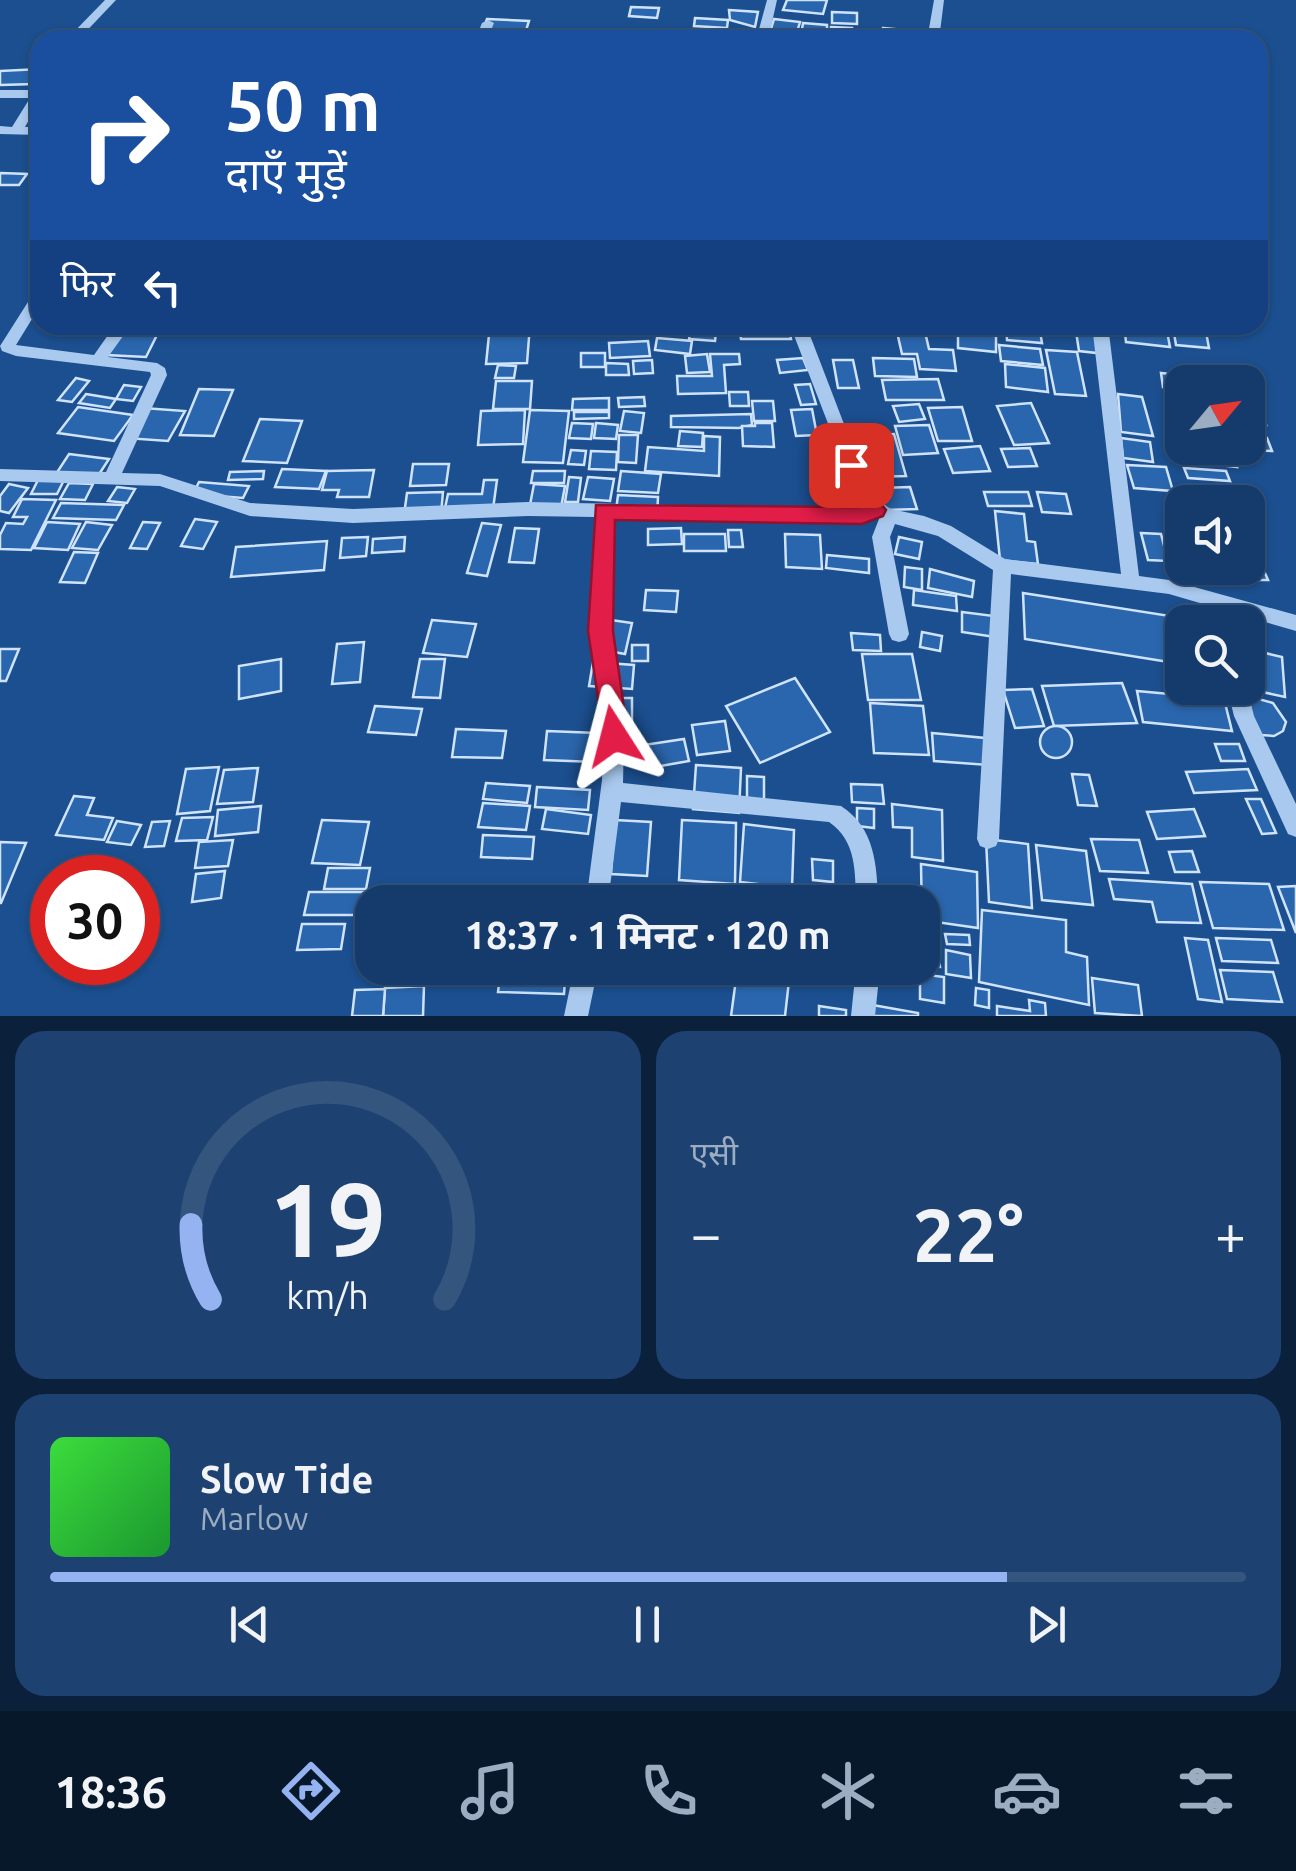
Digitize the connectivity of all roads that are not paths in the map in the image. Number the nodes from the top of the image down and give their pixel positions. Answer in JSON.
{"nodes":[{"id":1,"x":111,"y":0,"type":"edge"},
{"id":2,"x":772,"y":0,"type":"edge"},
{"id":3,"x":939,"y":0,"type":"edge"},
{"id":4,"x":488,"y":23,"type":"dead end"},
{"id":5,"x":82,"y":30,"type":"edge"},
{"id":6,"x":485,"y":30,"type":"edge"},
{"id":7,"x":764,"y":30,"type":"edge"},
{"id":8,"x":934,"y":30,"type":"edge"},
{"id":9,"x":30,"y":93,"type":"edge"},
{"id":10,"x":0,"y":94,"type":"edge"},
{"id":11,"x":30,"y":107,"type":"edge"},
{"id":12,"x":0,"y":130,"type":"edge"},
{"id":13,"x":16,"y":130,"type":"junction"},
{"id":14,"x":30,"y":131,"type":"edge"},
{"id":15,"x":30,"y":310,"type":"edge"},
{"id":16,"x":116,"y":335,"type":"edge"},
{"id":17,"x":802,"y":335,"type":"edge"},
{"id":18,"x":1101,"y":335,"type":"edge"},
{"id":19,"x":99,"y":359,"type":"junction"},
{"id":20,"x":0,"y":475,"type":"edge"},
{"id":21,"x":110,"y":479,"type":"junction"},
{"id":22,"x":604,"y":511,"type":"junction"},
{"id":23,"x":882,"y":514,"type":"junction"},
{"id":24,"x":1002,"y":566,"type":"junction"},
{"id":25,"x":1131,"y":582,"type":"junction"},
{"id":26,"x":1218,"y":600,"type":"junction"},
{"id":27,"x":1219,"y":605,"type":"edge"},
{"id":28,"x":1296,"y":622,"type":"edge"},
{"id":29,"x":899,"y":634,"type":"dead end"},
{"id":30,"x":1242,"y":705,"type":"edge"},
{"id":31,"x":612,"y":792,"type":"junction"},
{"id":32,"x":1296,"y":827,"type":"edge"},
{"id":33,"x":988,"y":840,"type":"dead end"},
{"id":34,"x":599,"y":885,"type":"edge"},
{"id":35,"x":864,"y":885,"type":"edge"},
{"id":36,"x":582,"y":985,"type":"edge"},
{"id":37,"x":866,"y":985,"type":"edge"},
{"id":38,"x":576,"y":1016,"type":"edge"},
{"id":39,"x":863,"y":1016,"type":"edge"}],
"edges":[{"from":1,"to":5,"type":"street"},
{"from":2,"to":7,"type":"street"},
{"from":3,"to":8,"type":"street"},
{"from":4,"to":6,"type":"street"},
{"from":9,"to":10,"type":"street"},
{"from":11,"to":13,"type":"street"},
{"from":12,"to":13,"type":"street"},
{"from":13,"to":14,"type":"street"},
{"from":15,"to":19,"type":"street"},
{"from":16,"to":19,"type":"street"},
{"from":17,"to":23,"type":"street"},
{"from":18,"to":25,"type":"street"},
{"from":19,"to":21,"type":"street"},
{"from":20,"to":21,"type":"street"},
{"from":21,"to":22,"type":"street"},
{"from":22,"to":23,"type":"street"},
{"from":22,"to":31,"type":"street"},
{"from":23,"to":24,"type":"street"},
{"from":23,"to":29,"type":"street"},
{"from":24,"to":25,"type":"street"},
{"from":24,"to":33,"type":"street"},
{"from":25,"to":26,"type":"street"},
{"from":26,"to":27,"type":"street"},
{"from":26,"to":28,"type":"street"},
{"from":30,"to":32,"type":"street"},
{"from":31,"to":34,"type":"street"},
{"from":31,"to":35,"type":"street"},
{"from":36,"to":38,"type":"street"},
{"from":37,"to":39,"type":"street"}]}
